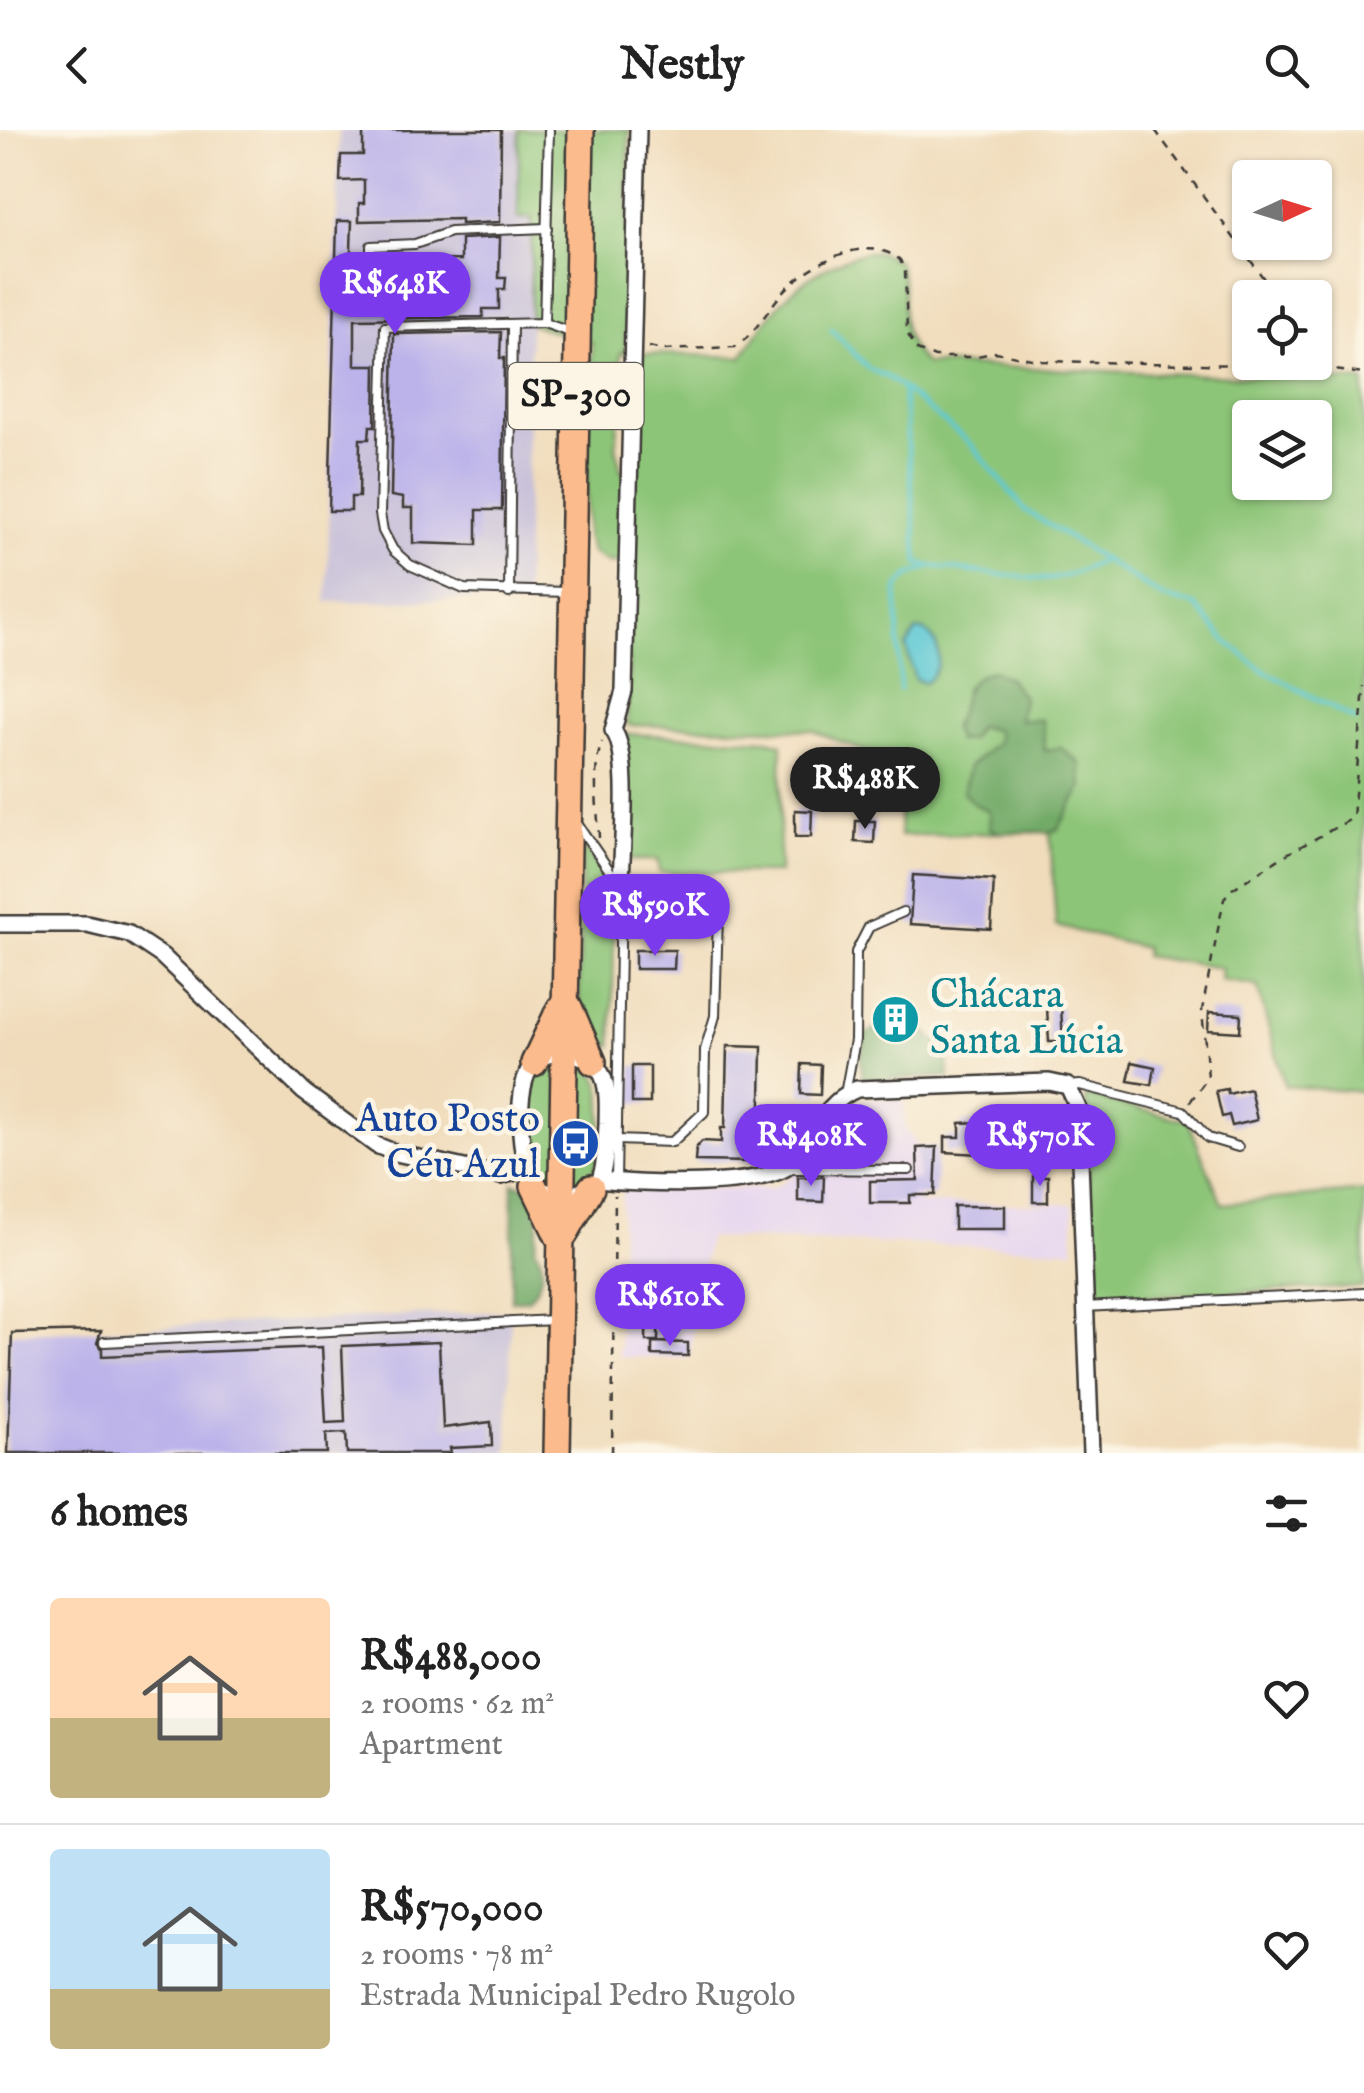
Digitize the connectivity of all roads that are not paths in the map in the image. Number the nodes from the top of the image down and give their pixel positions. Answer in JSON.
{"nodes":[{"id":1,"x":549,"y":130,"type":"edge"},
{"id":2,"x":581,"y":130,"type":"edge"},
{"id":3,"x":638,"y":130,"type":"edge"},
{"id":4,"x":546,"y":228,"type":"junction"},
{"id":5,"x":371,"y":286,"type":"dead end"},
{"id":6,"x":544,"y":323,"type":"junction"},
{"id":7,"x":512,"y":324,"type":"junction"},
{"id":8,"x":577,"y":335,"type":"junction"},
{"id":9,"x":572,"y":592,"type":"junction"},
{"id":10,"x":509,"y":593,"type":"junction"},
{"id":11,"x":568,"y":800,"type":"junction"},
{"id":12,"x":621,"y":887,"type":"junction"},
{"id":13,"x":903,"y":912,"type":"dead end"},
{"id":14,"x":620,"y":915,"type":"junction"},
{"id":15,"x":0,"y":924,"type":"edge"},
{"id":16,"x":565,"y":994,"type":"junction"},
{"id":17,"x":564,"y":1052,"type":"junction"},
{"id":18,"x":534,"y":1062,"type":"junction"},
{"id":19,"x":602,"y":1062,"type":"junction"},
{"id":20,"x":1068,"y":1086,"type":"junction"},
{"id":21,"x":845,"y":1094,"type":"junction"},
{"id":22,"x":616,"y":1140,"type":"junction"},
{"id":23,"x":1238,"y":1147,"type":"dead end"},
{"id":24,"x":789,"y":1166,"type":"junction"},
{"id":25,"x":909,"y":1170,"type":"dead end"},
{"id":26,"x":530,"y":1178,"type":"junction"},
{"id":27,"x":602,"y":1183,"type":"junction"},
{"id":28,"x":562,"y":1196,"type":"junction"},
{"id":29,"x":561,"y":1243,"type":"junction"},
{"id":30,"x":1364,"y":1293,"type":"edge"},
{"id":31,"x":1084,"y":1308,"type":"junction"},
{"id":32,"x":560,"y":1320,"type":"junction"},
{"id":33,"x":104,"y":1342,"type":"dead end"},
{"id":34,"x":558,"y":1453,"type":"edge"},
{"id":35,"x":1091,"y":1453,"type":"edge"}],
"edges":[{"from":1,"to":4,"type":"lane"},
{"from":2,"to":8,"type":"main road","number":"SP-300"},
{"from":3,"to":12,"type":"street"},
{"from":4,"to":5,"type":"lane"},
{"from":4,"to":6,"type":"lane"},
{"from":6,"to":7,"type":"lane"},
{"from":6,"to":8,"type":"lane"},
{"from":7,"to":10,"type":"lane"},
{"from":7,"to":10,"type":"lane"},
{"from":8,"to":9,"type":"main road","number":"SP-300"},
{"from":9,"to":10,"type":"lane"},
{"from":9,"to":11,"type":"main road","number":"SP-300"},
{"from":11,"to":12,"type":"lane"},
{"from":11,"to":16,"type":"main road","number":"SP-300"},
{"from":12,"to":14,"type":"lane"},
{"from":13,"to":21,"type":"lane"},
{"from":14,"to":19,"type":"lane"},
{"from":14,"to":22,"type":"lane"},
{"from":15,"to":26,"type":"street"},
{"from":16,"to":17,"type":"main road","number":"SP-300"},
{"from":16,"to":18,"type":"main road"},
{"from":16,"to":19,"type":"main road"},
{"from":17,"to":18,"type":"street"},
{"from":17,"to":19,"type":"street"},
{"from":17,"to":28,"type":"main road","number":"SP-300"},
{"from":18,"to":26,"type":"street"},
{"from":19,"to":22,"type":"lane"},
{"from":19,"to":27,"type":"street"},
{"from":20,"to":21,"type":"street"},
{"from":20,"to":23,"type":"lane"},
{"from":20,"to":31,"type":"street"},
{"from":21,"to":24,"type":"street"},
{"from":22,"to":27,"type":"lane"},
{"from":24,"to":25,"type":"lane"},
{"from":24,"to":27,"type":"street"},
{"from":26,"to":28,"type":"street"},
{"from":26,"to":29,"type":"main road"},
{"from":27,"to":28,"type":"street"},
{"from":27,"to":29,"type":"main road"},
{"from":28,"to":29,"type":"main road","number":"SP-300"},
{"from":29,"to":32,"type":"main road","number":"SP-300"},
{"from":30,"to":31,"type":"lane"},
{"from":31,"to":35,"type":"street"},
{"from":32,"to":33,"type":"lane"},
{"from":32,"to":34,"type":"main road","number":"SP-300"}]}
